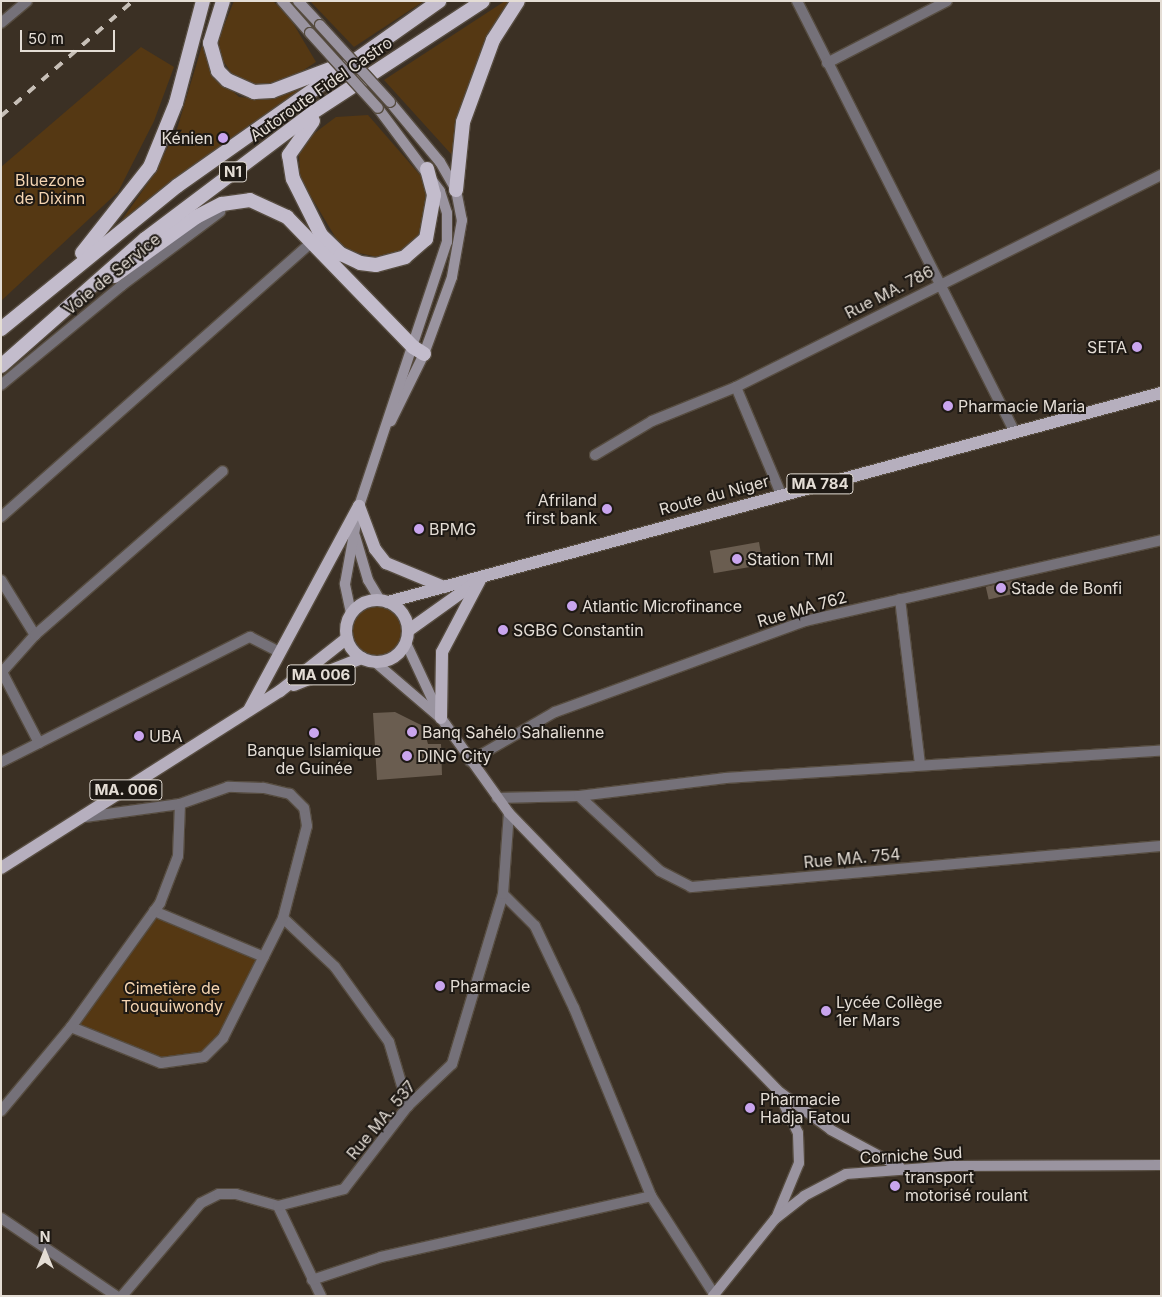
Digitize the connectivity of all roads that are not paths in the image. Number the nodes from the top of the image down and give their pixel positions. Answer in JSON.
{"nodes":[{"id":1,"x":27,"y":1,"type":"edge"},
{"id":2,"x":209,"y":1,"type":"edge"},
{"id":3,"x":223,"y":1,"type":"edge"},
{"id":4,"x":282,"y":1,"type":"edge"},
{"id":5,"x":298,"y":1,"type":"edge"},
{"id":6,"x":439,"y":1,"type":"edge"},
{"id":7,"x":483,"y":1,"type":"edge"},
{"id":8,"x":518,"y":1,"type":"edge"},
{"id":9,"x":797,"y":1,"type":"edge"},
{"id":10,"x":947,"y":1,"type":"edge"},
{"id":11,"x":202,"y":7,"type":"edge"},
{"id":12,"x":1,"y":23,"type":"edge"},
{"id":13,"x":360,"y":55,"type":"junction"},
{"id":14,"x":827,"y":63,"type":"junction"},
{"id":15,"x":334,"y":99,"type":"junction"},
{"id":16,"x":427,"y":169,"type":"junction"},
{"id":17,"x":1161,"y":175,"type":"edge"},
{"id":18,"x":456,"y":190,"type":"junction"},
{"id":19,"x":250,"y":200,"type":"junction"},
{"id":20,"x":311,"y":244,"type":"junction"},
{"id":21,"x":62,"y":277,"type":"junction"},
{"id":22,"x":939,"y":284,"type":"junction"},
{"id":23,"x":71,"y":307,"type":"junction"},
{"id":24,"x":1,"y":329,"type":"edge"},
{"id":25,"x":419,"y":351,"type":"junction"},
{"id":26,"x":1,"y":366,"type":"edge"},
{"id":27,"x":1,"y":385,"type":"edge"},
{"id":28,"x":736,"y":387,"type":"junction"},
{"id":29,"x":1161,"y":393,"type":"edge"},
{"id":30,"x":1015,"y":433,"type":"junction"},
{"id":31,"x":594,"y":455,"type":"dead end"},
{"id":32,"x":223,"y":471,"type":"dead end"},
{"id":33,"x":782,"y":494,"type":"junction"},
{"id":34,"x":358,"y":506,"type":"junction"},
{"id":35,"x":1,"y":517,"type":"edge"},
{"id":36,"x":354,"y":531,"type":"junction"},
{"id":37,"x":1161,"y":540,"type":"edge"},
{"id":38,"x":1,"y":580,"type":"edge"},
{"id":39,"x":480,"y":580,"type":"junction"},
{"id":40,"x":444,"y":587,"type":"junction"},
{"id":41,"x":900,"y":599,"type":"junction"},
{"id":42,"x":384,"y":601,"type":"junction"},
{"id":43,"x":351,"y":613,"type":"junction"},
{"id":44,"x":35,"y":635,"type":"junction"},
{"id":45,"x":408,"y":636,"type":"junction"},
{"id":46,"x":347,"y":638,"type":"junction"},
{"id":47,"x":280,"y":652,"type":"junction"},
{"id":48,"x":369,"y":660,"type":"junction"},
{"id":49,"x":2,"y":672,"type":"edge"},
{"id":50,"x":280,"y":691,"type":"junction"},
{"id":51,"x":249,"y":710,"type":"junction"},
{"id":52,"x":441,"y":718,"type":"junction"},
{"id":53,"x":39,"y":743,"type":"junction"},
{"id":54,"x":1161,"y":751,"type":"edge"},
{"id":55,"x":470,"y":761,"type":"junction"},
{"id":56,"x":1,"y":762,"type":"edge"},
{"id":57,"x":920,"y":765,"type":"junction"},
{"id":58,"x":579,"y":796,"type":"junction"},
{"id":59,"x":497,"y":798,"type":"junction"},
{"id":60,"x":180,"y":804,"type":"junction"},
{"id":61,"x":509,"y":813,"type":"junction"},
{"id":62,"x":85,"y":817,"type":"junction"},
{"id":63,"x":1161,"y":846,"type":"edge"},
{"id":64,"x":1,"y":868,"type":"edge"},
{"id":65,"x":503,"y":894,"type":"junction"},
{"id":66,"x":154,"y":911,"type":"junction"},
{"id":67,"x":283,"y":918,"type":"junction"},
{"id":68,"x":264,"y":958,"type":"junction"},
{"id":69,"x":71,"y":1027,"type":"junction"},
{"id":70,"x":777,"y":1090,"type":"junction"},
{"id":71,"x":408,"y":1106,"type":"junction"},
{"id":72,"x":1,"y":1111,"type":"edge"},
{"id":73,"x":1161,"y":1165,"type":"edge"},
{"id":74,"x":900,"y":1167,"type":"junction"},
{"id":75,"x":651,"y":1196,"type":"junction"},
{"id":76,"x":278,"y":1206,"type":"junction"},
{"id":77,"x":1,"y":1218,"type":"edge"},
{"id":78,"x":775,"y":1219,"type":"junction"},
{"id":79,"x":312,"y":1280,"type":"junction"},
{"id":80,"x":713,"y":1295,"type":"edge"},
{"id":81,"x":116,"y":1296,"type":"edge"},
{"id":82,"x":122,"y":1296,"type":"edge"},
{"id":83,"x":321,"y":1296,"type":"edge"}],
"edges":[{"from":1,"to":12,"type":"street"},
{"from":2,"to":11,"type":"highway"},
{"from":3,"to":13,"type":"highway"},
{"from":4,"to":16,"type":"main road","bridge":true},
{"from":5,"to":18,"type":"main road","bridge":true},
{"from":6,"to":13,"type":"highway","name":"Autoroute Fidel Castro","number":"N1"},
{"from":7,"to":15,"type":"highway","name":"Autoroute Fidel Castro","number":"N1"},
{"from":8,"to":18,"type":"highway"},
{"from":9,"to":14,"type":"street"},
{"from":10,"to":14,"type":"street"},
{"from":11,"to":21,"type":"highway"},
{"from":13,"to":21,"type":"highway","name":"Autoroute Fidel Castro","number":"N1"},
{"from":14,"to":22,"type":"street"},
{"from":15,"to":16,"type":"highway"},
{"from":15,"to":23,"type":"highway","name":"Autoroute Fidel Castro","number":"N1"},
{"from":16,"to":25,"type":"main road"},
{"from":17,"to":22,"type":"street","name":"Rue MA. 786"},
{"from":18,"to":25,"type":"main road"},
{"from":19,"to":20,"type":"highway"},
{"from":19,"to":23,"type":"highway"},
{"from":19,"to":27,"type":"street","name":"Voie de Service"},
{"from":20,"to":25,"type":"highway"},
{"from":20,"to":35,"type":"street"},
{"from":21,"to":24,"type":"highway","name":"Autoroute Fidel Castro","number":"N1"},
{"from":22,"to":28,"type":"street","name":"Rue MA. 786"},
{"from":22,"to":30,"type":"street"},
{"from":23,"to":26,"type":"highway","name":"Autoroute Fidel Castro","number":"N1"},
{"from":25,"to":34,"type":"main road"},
{"from":28,"to":31,"type":"street","name":"Rue MA. 786"},
{"from":28,"to":33,"type":"street"},
{"from":29,"to":30,"type":"main road","name":"Route du Niger","number":"MA 784"},
{"from":30,"to":33,"type":"main road","name":"Route du Niger","number":"MA 784"},
{"from":32,"to":44,"type":"street"},
{"from":33,"to":39,"type":"main road","name":"Route du Niger","number":"MA 784"},
{"from":34,"to":36,"type":"main road"},
{"from":34,"to":40,"type":"main road"},
{"from":34,"to":47,"type":"main road"},
{"from":36,"to":42,"type":"main road"},
{"from":36,"to":43,"type":"main road"},
{"from":37,"to":41,"type":"street","name":"Rue MA 762"},
{"from":38,"to":44,"type":"street"},
{"from":39,"to":40,"type":"main road","name":"Route du Niger"},
{"from":39,"to":45,"type":"main road","name":"Route du Niger"},
{"from":39,"to":52,"type":"main road"},
{"from":40,"to":42,"type":"main road","name":"Route du Niger"},
{"from":41,"to":55,"type":"street","name":"Rue MA 762"},
{"from":41,"to":57,"type":"street"},
{"from":42,"to":43,"type":"main road"},
{"from":42,"to":45,"type":"main road"},
{"from":43,"to":46,"type":"main road"},
{"from":44,"to":49,"type":"street"},
{"from":45,"to":48,"type":"main road"},
{"from":45,"to":52,"type":"main road"},
{"from":46,"to":48,"type":"main road"},
{"from":46,"to":50,"type":"main road","number":"MA 006"},
{"from":47,"to":51,"type":"main road"},
{"from":47,"to":53,"type":"street"},
{"from":48,"to":50,"type":"main road","number":"MA 006"},
{"from":48,"to":52,"type":"main road"},
{"from":49,"to":53,"type":"street"},
{"from":50,"to":51,"type":"main road"},
{"from":51,"to":62,"type":"main road","number":"MA. 006"},
{"from":52,"to":55,"type":"main road"},
{"from":53,"to":56,"type":"street"},
{"from":54,"to":57,"type":"street"},
{"from":55,"to":59,"type":"main road"},
{"from":57,"to":58,"type":"street"},
{"from":58,"to":59,"type":"street"},
{"from":58,"to":63,"type":"street","name":"Rue MA. 754"},
{"from":59,"to":61,"type":"main road"},
{"from":60,"to":62,"type":"street"},
{"from":60,"to":66,"type":"street"},
{"from":60,"to":67,"type":"street"},
{"from":61,"to":65,"type":"street","name":"Rue MA. 537"},
{"from":61,"to":70,"type":"main road"},
{"from":62,"to":64,"type":"main road","number":"MA. 006"},
{"from":65,"to":71,"type":"street","name":"Rue MA. 537"},
{"from":65,"to":75,"type":"street"},
{"from":66,"to":68,"type":"street"},
{"from":66,"to":69,"type":"street"},
{"from":67,"to":68,"type":"street"},
{"from":67,"to":71,"type":"street"},
{"from":68,"to":69,"type":"street"},
{"from":69,"to":72,"type":"street"},
{"from":70,"to":74,"type":"main road"},
{"from":70,"to":78,"type":"main road"},
{"from":71,"to":76,"type":"street","name":"Rue MA. 537"},
{"from":73,"to":74,"type":"main road","name":"Corniche Sud"},
{"from":74,"to":78,"type":"main road","name":"Corniche Sud"},
{"from":75,"to":79,"type":"street"},
{"from":75,"to":80,"type":"street"},
{"from":76,"to":79,"type":"street"},
{"from":76,"to":82,"type":"street"},
{"from":77,"to":81,"type":"street"},
{"from":78,"to":80,"type":"main road","name":"Corniche Sud"},
{"from":79,"to":83,"type":"street"}]}
